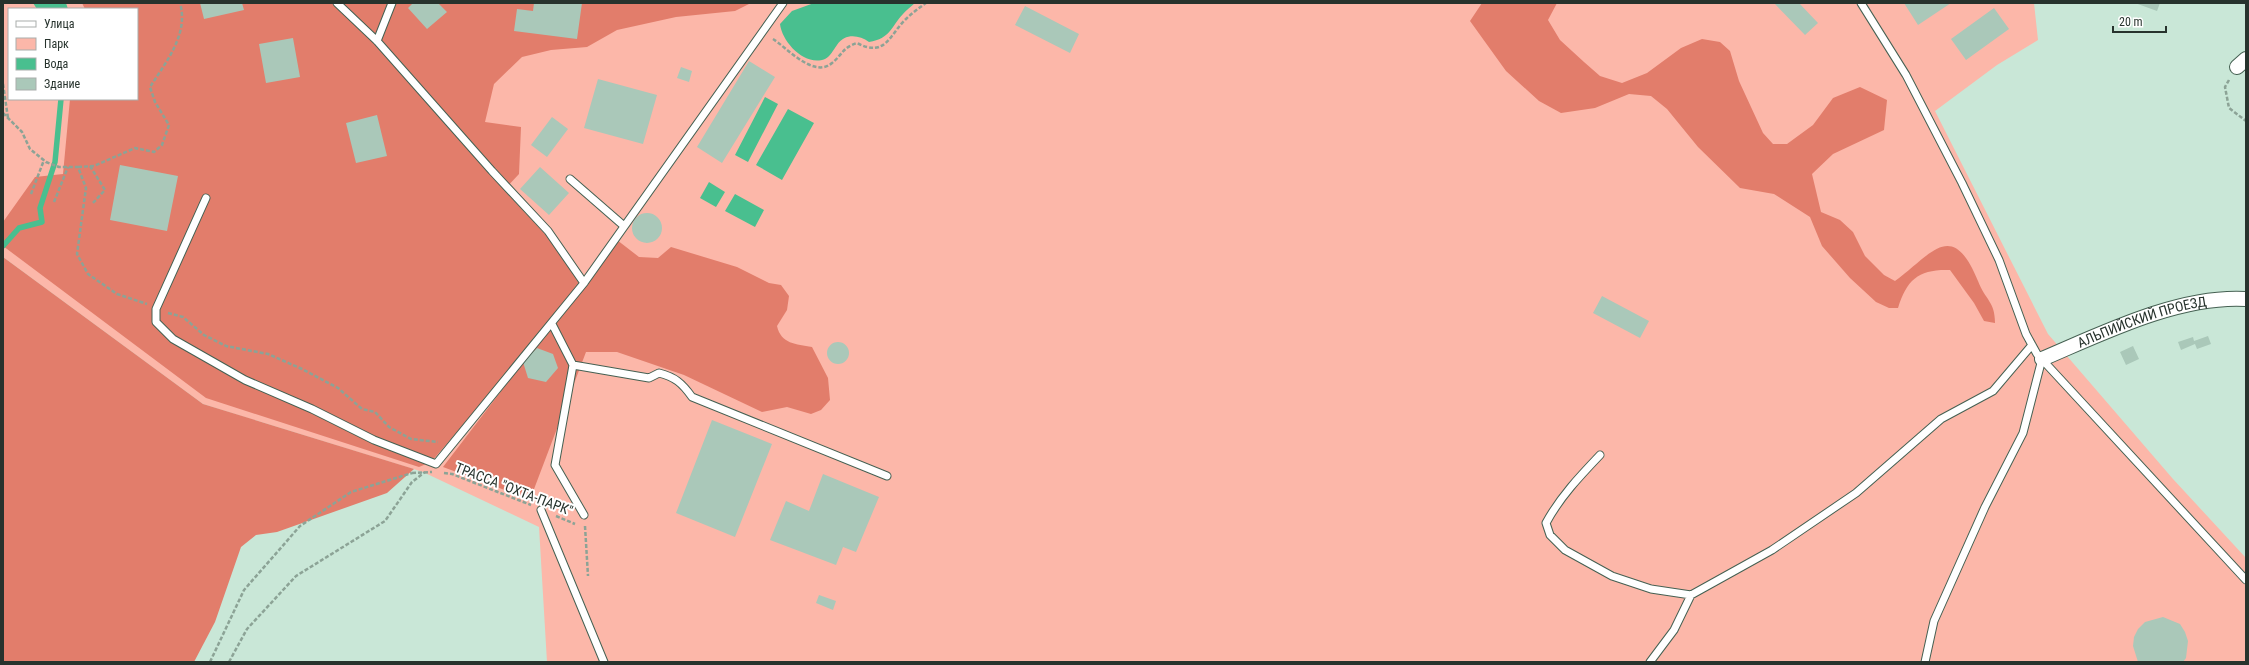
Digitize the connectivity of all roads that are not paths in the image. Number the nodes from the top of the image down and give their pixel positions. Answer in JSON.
{"nodes":[{"id":1,"x":337,"y":3,"type":"edge"},
{"id":2,"x":392,"y":3,"type":"edge"},
{"id":3,"x":783,"y":3,"type":"edge"},
{"id":4,"x":1861,"y":3,"type":"edge"},
{"id":5,"x":377,"y":41,"type":"junction"},
{"id":6,"x":570,"y":179,"type":"dead end"},
{"id":7,"x":206,"y":198,"type":"dead end"},
{"id":8,"x":624,"y":226,"type":"junction"},
{"id":9,"x":584,"y":283,"type":"junction"},
{"id":10,"x":2246,"y":299,"type":"edge"},
{"id":11,"x":552,"y":324,"type":"junction"},
{"id":12,"x":2032,"y":345,"type":"junction"},
{"id":13,"x":2042,"y":359,"type":"junction"},
{"id":14,"x":573,"y":365,"type":"junction"},
{"id":15,"x":1600,"y":455,"type":"dead end"},
{"id":16,"x":887,"y":476,"type":"dead end"},
{"id":17,"x":541,"y":510,"type":"road end"},
{"id":18,"x":584,"y":515,"type":"road end"},
{"id":19,"x":2244,"y":576,"type":"edge"},
{"id":20,"x":1691,"y":595,"type":"junction"},
{"id":21,"x":604,"y":662,"type":"edge"},
{"id":22,"x":1650,"y":662,"type":"edge"},
{"id":23,"x":1925,"y":662,"type":"edge"}],
"edges":[{"from":1,"to":5,"type":"lane"},
{"from":2,"to":5,"type":"lane"},
{"from":3,"to":8,"type":"lane"},
{"from":4,"to":12,"type":"lane"},
{"from":5,"to":9,"type":"lane"},
{"from":6,"to":8,"type":"lane"},
{"from":7,"to":11,"type":"lane"},
{"from":8,"to":9,"type":"lane"},
{"from":9,"to":11,"type":"lane"},
{"from":10,"to":13,"type":"street","name":"АЛЬПИЙСКИЙ ПРОЕЗД"},
{"from":11,"to":14,"type":"lane"},
{"from":12,"to":13,"type":"lane"},
{"from":12,"to":20,"type":"lane"},
{"from":13,"to":19,"type":"lane"},
{"from":13,"to":23,"type":"lane"},
{"from":14,"to":16,"type":"lane"},
{"from":14,"to":18,"type":"lane"},
{"from":15,"to":20,"type":"lane"},
{"from":17,"to":21,"type":"lane"},
{"from":20,"to":22,"type":"lane"}]}
